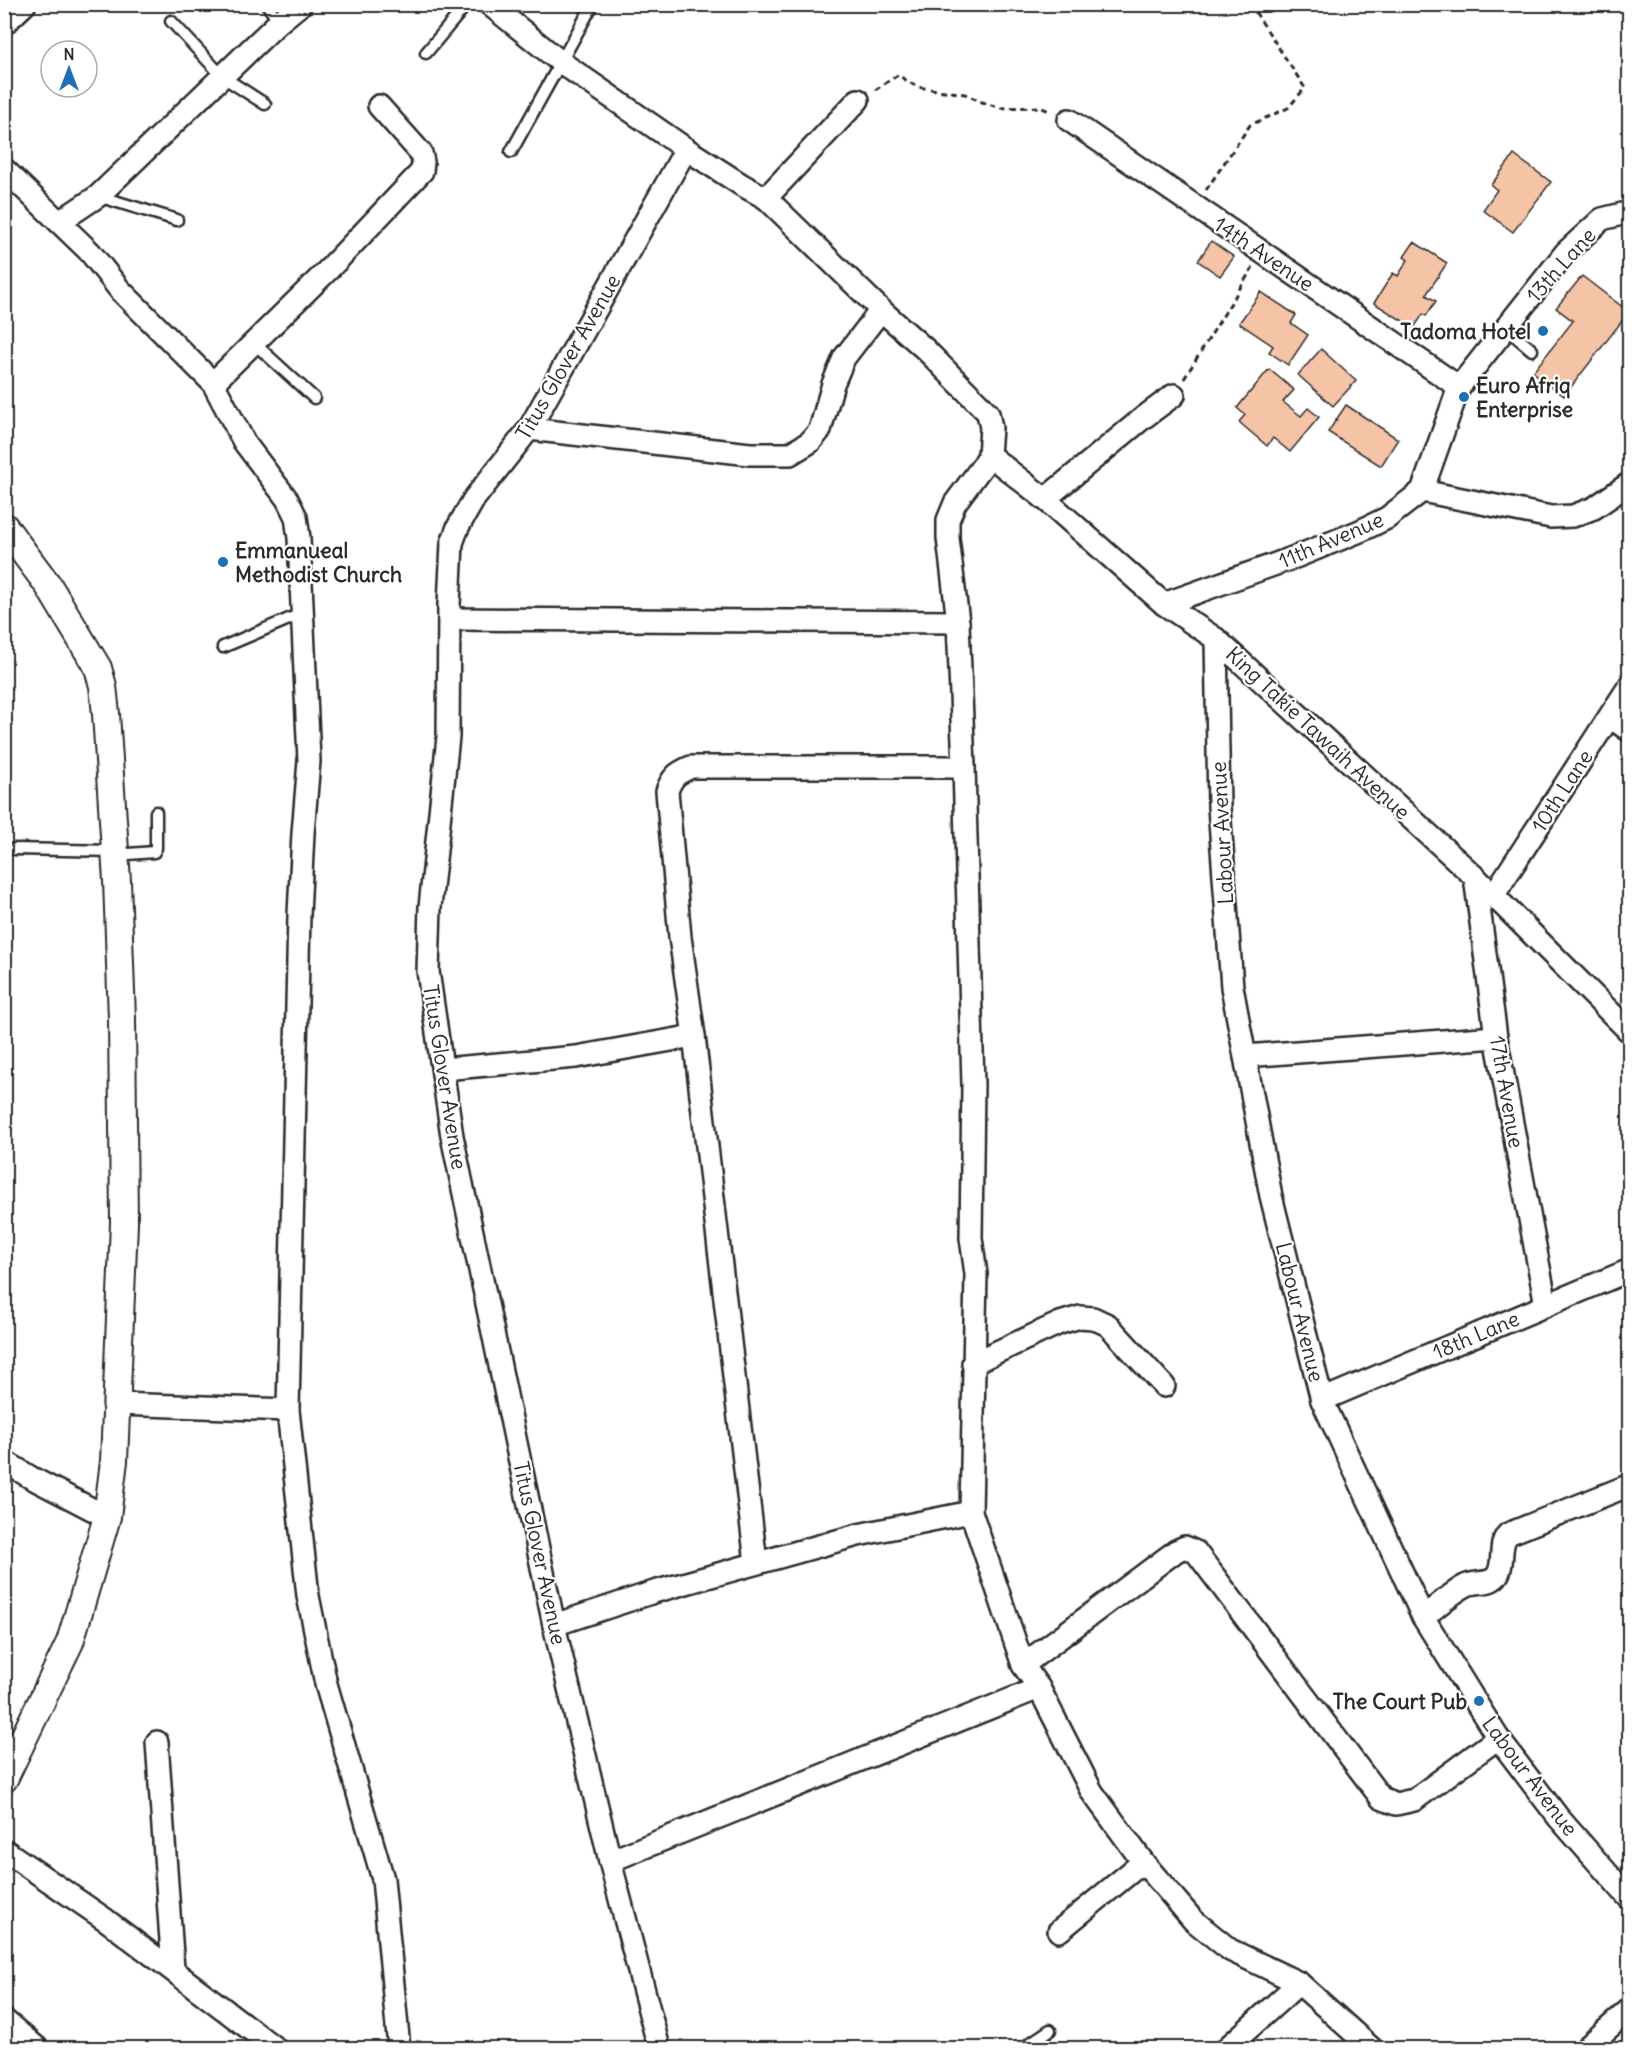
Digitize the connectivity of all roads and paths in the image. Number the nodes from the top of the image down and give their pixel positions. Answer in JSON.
{"nodes":[{"id":1,"x":26,"y":4,"type":"edge"},
{"id":2,"x":267,"y":4,"type":"edge"},
{"id":3,"x":301,"y":4,"type":"edge"},
{"id":4,"x":467,"y":4,"type":"edge"},
{"id":5,"x":489,"y":4,"type":"edge"},
{"id":6,"x":592,"y":4,"type":"edge"},
{"id":7,"x":1250,"y":4,"type":"edge"},
{"id":8,"x":171,"y":21,"type":"dead end"},
{"id":9,"x":279,"y":22,"type":"junction"},
{"id":10,"x":4,"y":24,"type":"edge"},
{"id":11,"x":426,"y":53,"type":"dead end"},
{"id":12,"x":562,"y":63,"type":"junction"},
{"id":13,"x":223,"y":77,"type":"junction"},
{"id":14,"x":858,"y":100,"type":"joint"},
{"id":15,"x":265,"y":104,"type":"dead end"},
{"id":16,"x":379,"y":106,"type":"dead end"},
{"id":17,"x":1070,"y":120,"type":"joint"},
{"id":18,"x":686,"y":149,"type":"junction"},
{"id":19,"x":511,"y":152,"type":"dead end"},
{"id":20,"x":4,"y":169,"type":"edge"},
{"id":21,"x":98,"y":196,"type":"junction"},
{"id":22,"x":766,"y":198,"type":"junction"},
{"id":23,"x":1195,"y":206,"type":"junction"},
{"id":24,"x":1629,"y":211,"type":"edge"},
{"id":25,"x":177,"y":220,"type":"dead end"},
{"id":26,"x":59,"y":222,"type":"junction"},
{"id":27,"x":1262,"y":253,"type":"junction"},
{"id":28,"x":881,"y":310,"type":"junction"},
{"id":29,"x":1506,"y":328,"type":"junction"},
{"id":30,"x":254,"y":343,"type":"junction"},
{"id":31,"x":1532,"y":350,"type":"dead end"},
{"id":32,"x":213,"y":383,"type":"junction"},
{"id":33,"x":1460,"y":387,"type":"junction"},
{"id":34,"x":1173,"y":395,"type":"joint"},
{"id":35,"x":314,"y":398,"type":"dead end"},
{"id":36,"x":529,"y":429,"type":"junction"},
{"id":37,"x":989,"y":455,"type":"junction"},
{"id":38,"x":1629,"y":483,"type":"edge"},
{"id":39,"x":1422,"y":491,"type":"junction"},
{"id":40,"x":1045,"y":499,"type":"junction"},
{"id":41,"x":4,"y":526,"type":"edge"},
{"id":42,"x":1164,"y":604,"type":"junction"},
{"id":43,"x":303,"y":614,"type":"junction"},
{"id":44,"x":449,"y":619,"type":"junction"},
{"id":45,"x":958,"y":622,"type":"junction"},
{"id":46,"x":1216,"y":639,"type":"junction"},
{"id":47,"x":223,"y":647,"type":"dead end"},
{"id":48,"x":1629,"y":685,"type":"edge"},
{"id":49,"x":1610,"y":717,"type":"junction"},
{"id":50,"x":1629,"y":731,"type":"edge"},
{"id":51,"x":964,"y":767,"type":"junction"},
{"id":52,"x":156,"y":812,"type":"dead end"},
{"id":53,"x":14,"y":849,"type":"dead end"},
{"id":54,"x":115,"y":853,"type":"junction"},
{"id":55,"x":1475,"y":877,"type":"junction"},
{"id":56,"x":1493,"y":896,"type":"junction"},
{"id":57,"x":1629,"y":1032,"type":"edge"},
{"id":58,"x":694,"y":1036,"type":"junction"},
{"id":59,"x":1496,"y":1036,"type":"junction"},
{"id":60,"x":1245,"y":1056,"type":"junction"},
{"id":61,"x":443,"y":1069,"type":"junction"},
{"id":62,"x":1629,"y":1270,"type":"edge"},
{"id":63,"x":1546,"y":1305,"type":"junction"},
{"id":64,"x":974,"y":1363,"type":"junction"},
{"id":65,"x":1164,"y":1386,"type":"dead end"},
{"id":66,"x":1322,"y":1400,"type":"junction"},
{"id":67,"x":117,"y":1404,"type":"junction"},
{"id":68,"x":288,"y":1410,"type":"junction"},
{"id":69,"x":4,"y":1461,"type":"edge"},
{"id":70,"x":1629,"y":1485,"type":"edge"},
{"id":71,"x":971,"y":1512,"type":"junction"},
{"id":72,"x":107,"y":1517,"type":"junction"},
{"id":73,"x":756,"y":1563,"type":"junction"},
{"id":74,"x":1424,"y":1617,"type":"junction"},
{"id":75,"x":554,"y":1625,"type":"junction"},
{"id":76,"x":1023,"y":1665,"type":"junction"},
{"id":77,"x":1040,"y":1688,"type":"junction"},
{"id":78,"x":1498,"y":1738,"type":"junction"},
{"id":79,"x":157,"y":1742,"type":"dead end"},
{"id":80,"x":4,"y":1779,"type":"edge"},
{"id":81,"x":4,"y":1850,"type":"edge"},
{"id":82,"x":610,"y":1861,"type":"junction"},
{"id":83,"x":1143,"y":1862,"type":"junction"},
{"id":84,"x":1629,"y":1899,"type":"edge"},
{"id":85,"x":1059,"y":1931,"type":"dead end"},
{"id":86,"x":173,"y":1969,"type":"junction"},
{"id":87,"x":1299,"y":1983,"type":"junction"},
{"id":88,"x":1629,"y":2009,"type":"edge"},
{"id":89,"x":4,"y":2020,"type":"edge"},
{"id":90,"x":1050,"y":2030,"type":"dead end"},
{"id":91,"x":37,"y":2049,"type":"edge"},
{"id":92,"x":275,"y":2049,"type":"edge"},
{"id":93,"x":399,"y":2049,"type":"edge"},
{"id":94,"x":659,"y":2049,"type":"edge"},
{"id":95,"x":1023,"y":2049,"type":"edge"},
{"id":96,"x":1227,"y":2049,"type":"edge"},
{"id":97,"x":1371,"y":2049,"type":"edge"},
{"id":98,"x":1586,"y":2049,"type":"edge"}],
"edges":[{"from":1,"to":10,"type":"street"},
{"from":2,"to":9,"type":"lane"},
{"from":3,"to":9,"type":"street"},
{"from":4,"to":11,"type":"lane"},
{"from":5,"to":12,"type":"street"},
{"from":6,"to":12,"type":"lane"},
{"from":7,"to":23,"type":"path"},
{"from":8,"to":13,"type":"lane"},
{"from":9,"to":13,"type":"street"},
{"from":12,"to":18,"type":"street"},
{"from":12,"to":19,"type":"lane"},
{"from":13,"to":15,"type":"lane"},
{"from":13,"to":21,"type":"street"},
{"from":14,"to":17,"type":"path"},
{"from":14,"to":22,"type":"street"},
{"from":16,"to":30,"type":"street"},
{"from":17,"to":23,"type":"street","name":"14th Avenue"},
{"from":18,"to":22,"type":"street"},
{"from":18,"to":36,"type":"street","name":"Titus Glover Avenue"},
{"from":20,"to":26,"type":"street"},
{"from":21,"to":25,"type":"lane"},
{"from":21,"to":26,"type":"street"},
{"from":22,"to":28,"type":"street"},
{"from":23,"to":27,"type":"street","name":"14th Avenue"},
{"from":24,"to":29,"type":"street","name":"13th Lane"},
{"from":26,"to":32,"type":"street"},
{"from":27,"to":33,"type":"street","name":"14th Avenue"},
{"from":27,"to":34,"type":"path"},
{"from":28,"to":36,"type":"street"},
{"from":28,"to":37,"type":"street"},
{"from":29,"to":31,"type":"lane"},
{"from":29,"to":33,"type":"street","name":"13th Lane"},
{"from":30,"to":32,"type":"street"},
{"from":30,"to":35,"type":"lane"},
{"from":32,"to":43,"type":"street"},
{"from":33,"to":39,"type":"street","name":"13th Lane"},
{"from":34,"to":40,"type":"street"},
{"from":36,"to":44,"type":"street","name":"Titus Glover Avenue"},
{"from":37,"to":40,"type":"street","name":"King Takie Tawaih Avenue"},
{"from":37,"to":45,"type":"street"},
{"from":38,"to":39,"type":"street"},
{"from":39,"to":42,"type":"street","name":"11th Avenue"},
{"from":40,"to":42,"type":"street","name":"King Takie Tawaih Avenue"},
{"from":41,"to":54,"type":"street"},
{"from":42,"to":46,"type":"street","name":"King Takie Tawaih Avenue"},
{"from":43,"to":47,"type":"lane"},
{"from":43,"to":68,"type":"street"},
{"from":44,"to":45,"type":"street"},
{"from":44,"to":61,"type":"street","name":"Titus Glover Avenue"},
{"from":45,"to":51,"type":"street"},
{"from":46,"to":55,"type":"street","name":"King Takie Tawaih Avenue"},
{"from":46,"to":60,"type":"street","name":"Labour Avenue"},
{"from":48,"to":49,"type":"street","name":"10th Lane"},
{"from":49,"to":50,"type":"street"},
{"from":49,"to":56,"type":"street","name":"10th Lane"},
{"from":51,"to":58,"type":"street"},
{"from":51,"to":64,"type":"street"},
{"from":52,"to":54,"type":"lane"},
{"from":53,"to":54,"type":"lane"},
{"from":54,"to":67,"type":"street"},
{"from":55,"to":56,"type":"street","name":"King Takie Tawaih Avenue"},
{"from":55,"to":59,"type":"street","name":"17th Avenue"},
{"from":56,"to":57,"type":"street","name":"King Takie Tawaih Avenue"},
{"from":58,"to":61,"type":"street"},
{"from":58,"to":73,"type":"street"},
{"from":59,"to":60,"type":"street"},
{"from":59,"to":63,"type":"street","name":"17th Avenue"},
{"from":60,"to":66,"type":"street","name":"Labour Avenue"},
{"from":61,"to":75,"type":"street","name":"Titus Glover Avenue"},
{"from":62,"to":63,"type":"street","name":"18th Lane"},
{"from":63,"to":66,"type":"street","name":"18th Lane"},
{"from":64,"to":65,"type":"street"},
{"from":64,"to":71,"type":"street"},
{"from":66,"to":74,"type":"street","name":"Labour Avenue"},
{"from":67,"to":68,"type":"street"},
{"from":67,"to":72,"type":"street"},
{"from":68,"to":93,"type":"street"},
{"from":69,"to":72,"type":"street"},
{"from":70,"to":74,"type":"street"},
{"from":71,"to":73,"type":"street"},
{"from":71,"to":76,"type":"street"},
{"from":72,"to":80,"type":"street"},
{"from":73,"to":75,"type":"street"},
{"from":74,"to":78,"type":"street","name":"Labour Avenue"},
{"from":75,"to":82,"type":"street","name":"Titus Glover Avenue"},
{"from":76,"to":77,"type":"street"},
{"from":76,"to":78,"type":"street"},
{"from":77,"to":82,"type":"street"},
{"from":77,"to":83,"type":"street"},
{"from":78,"to":84,"type":"street","name":"Labour Avenue"},
{"from":79,"to":86,"type":"street"},
{"from":81,"to":86,"type":"street"},
{"from":82,"to":94,"type":"street","name":"Titus Glover Avenue"},
{"from":83,"to":85,"type":"street"},
{"from":83,"to":87,"type":"street"},
{"from":86,"to":92,"type":"street"},
{"from":87,"to":96,"type":"street"},
{"from":87,"to":97,"type":"street"},
{"from":88,"to":98,"type":"street"},
{"from":89,"to":91,"type":"street"},
{"from":90,"to":95,"type":"lane"}]}
